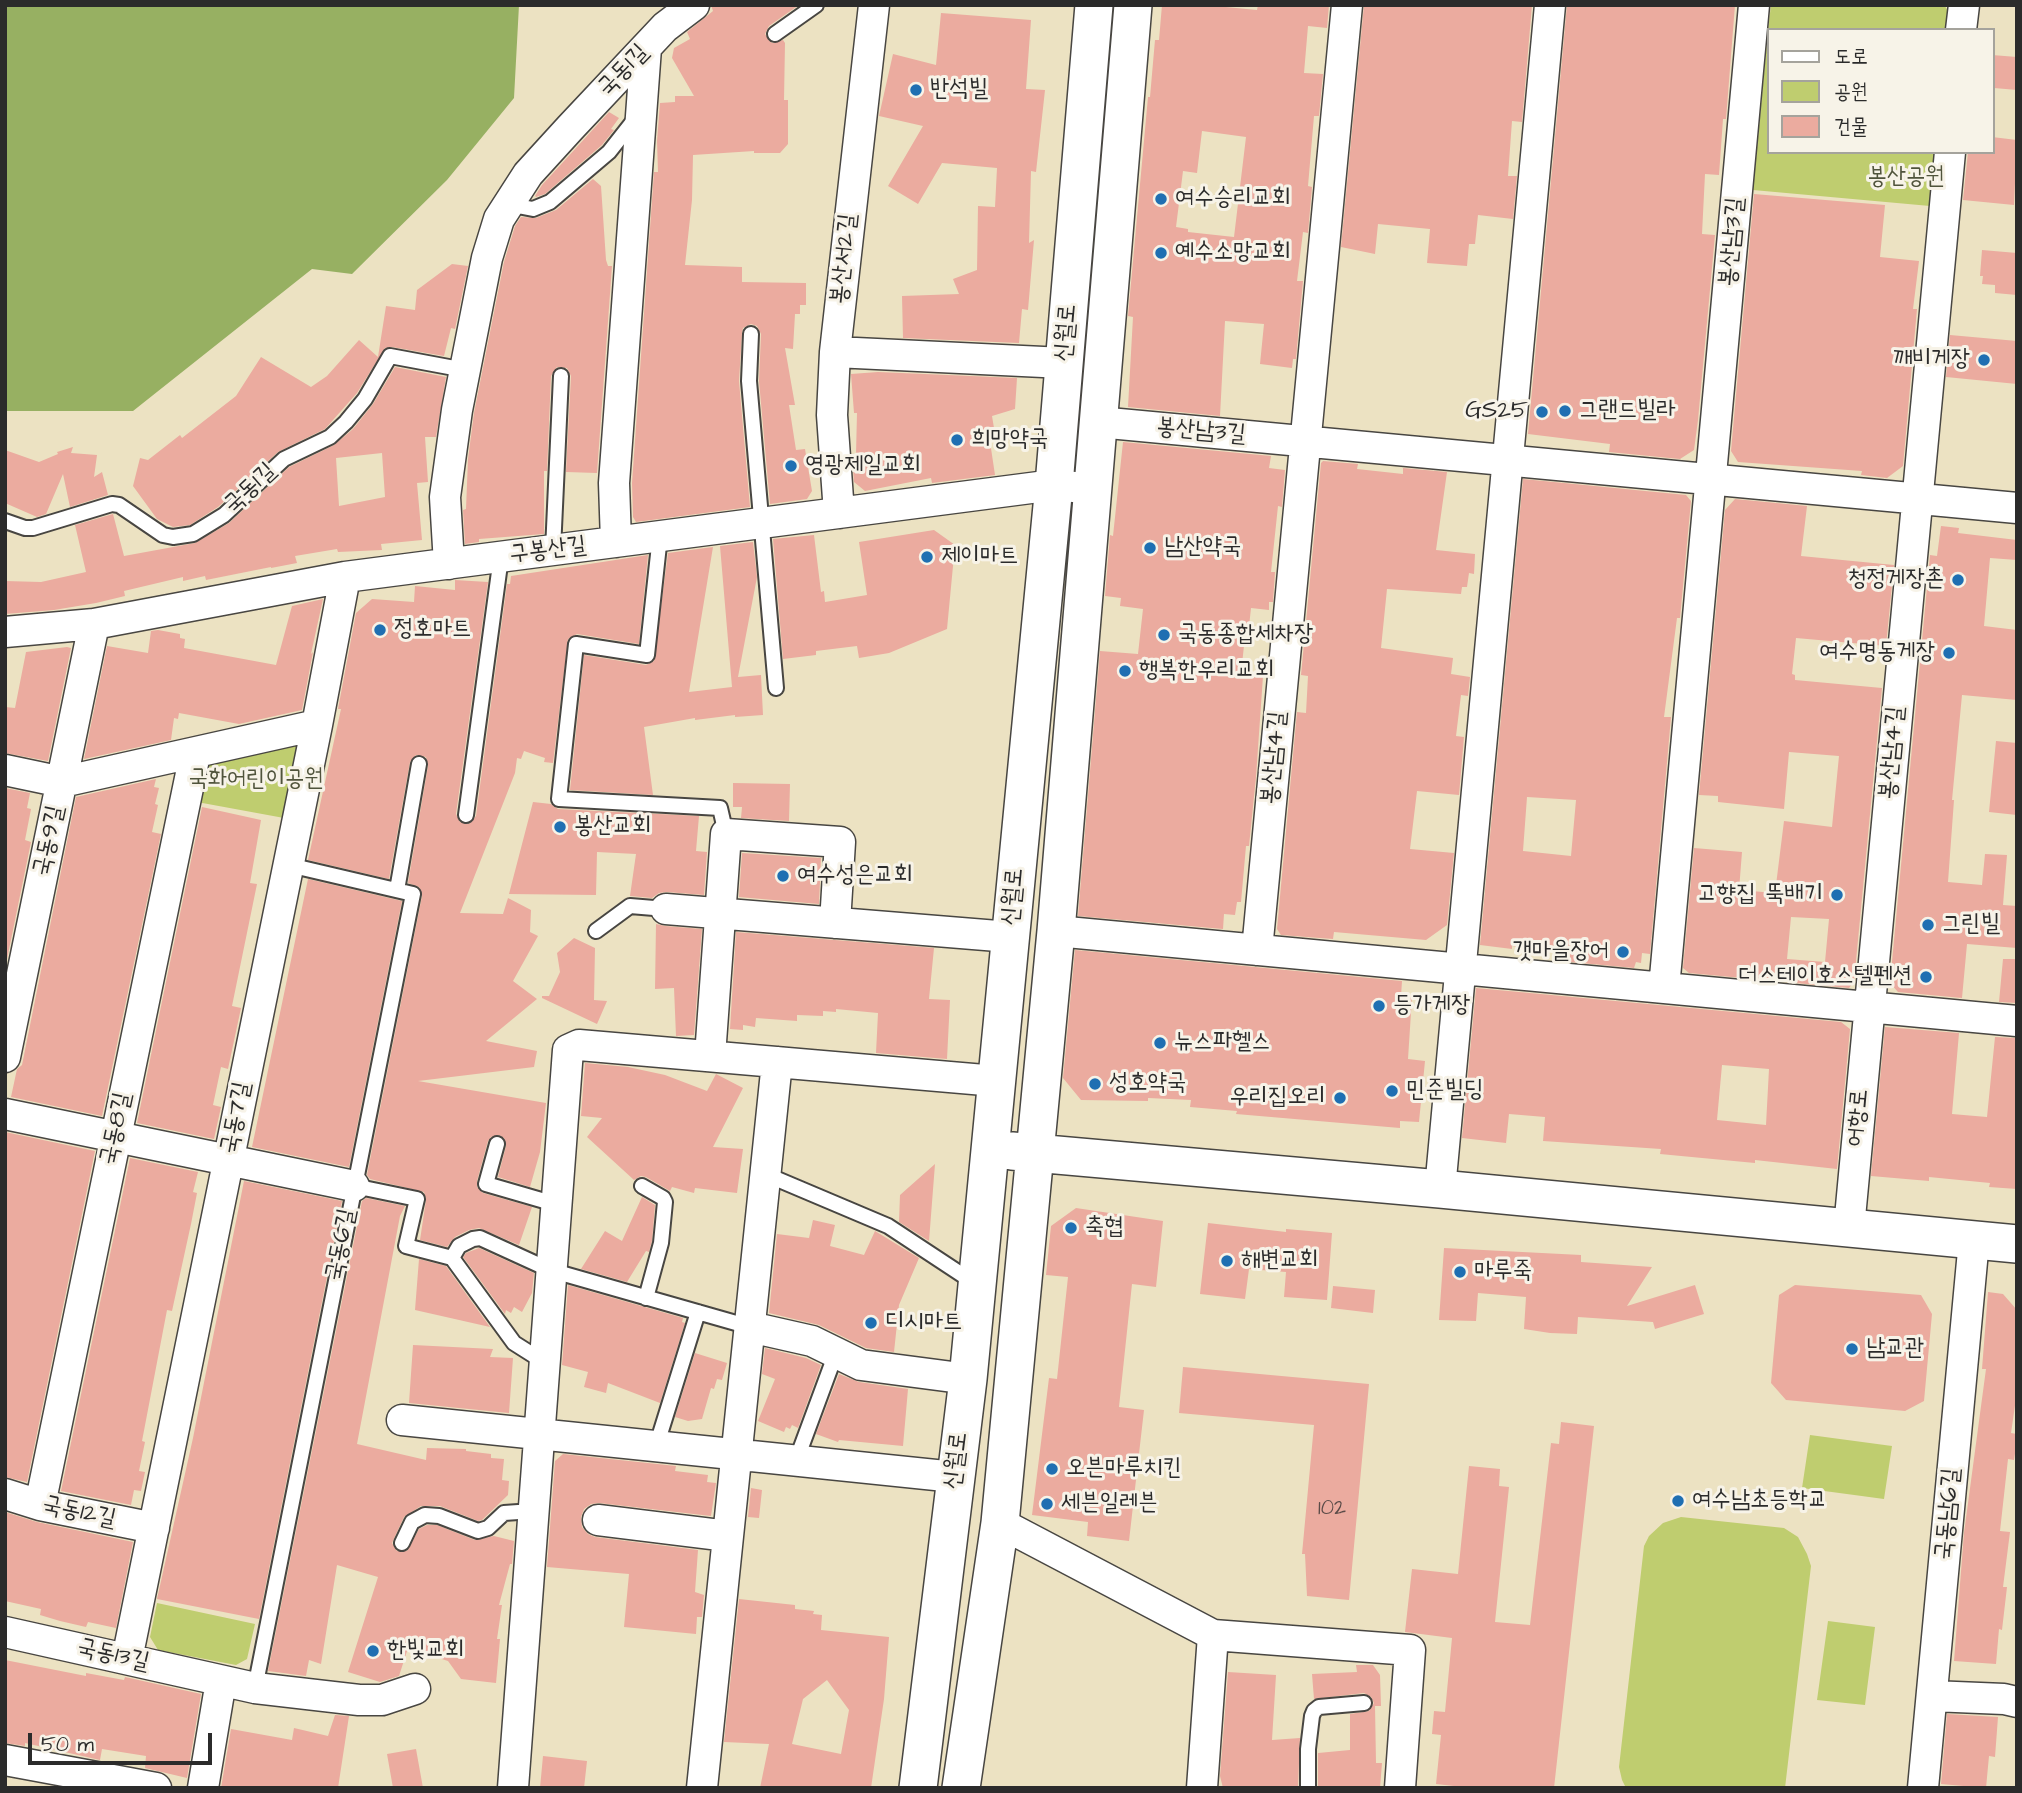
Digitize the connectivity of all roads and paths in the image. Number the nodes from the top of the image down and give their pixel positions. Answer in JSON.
{"nodes":[{"id":1,"x":694,"y":5,"type":"edge"},
{"id":2,"x":816,"y":5,"type":"edge"},
{"id":3,"x":874,"y":5,"type":"edge"},
{"id":4,"x":1094,"y":5,"type":"edge"},
{"id":5,"x":1133,"y":5,"type":"edge"},
{"id":6,"x":1347,"y":5,"type":"edge"},
{"id":7,"x":1550,"y":5,"type":"edge"},
{"id":8,"x":1754,"y":5,"type":"edge"},
{"id":9,"x":1964,"y":5,"type":"edge"},
{"id":10,"x":659,"y":27,"type":"edge"},
{"id":11,"x":1961,"y":28,"type":"edge"},
{"id":12,"x":775,"y":34,"type":"dead end"},
{"id":13,"x":642,"y":110,"type":"junction"},
{"id":14,"x":1950,"y":154,"type":"edge"},
{"id":15,"x":508,"y":204,"type":"junction"},
{"id":16,"x":751,"y":334,"type":"dead end"},
{"id":17,"x":835,"y":352,"type":"junction"},
{"id":18,"x":1065,"y":363,"type":"junction"},
{"id":19,"x":466,"y":370,"type":"junction"},
{"id":20,"x":561,"y":376,"type":"dead end"},
{"id":21,"x":1098,"y":422,"type":"junction"},
{"id":22,"x":1305,"y":441,"type":"junction"},
{"id":23,"x":1507,"y":460,"type":"junction"},
{"id":24,"x":1711,"y":479,"type":"junction"},
{"id":25,"x":1054,"y":485,"type":"junction"},
{"id":26,"x":1092,"y":488,"type":"junction"},
{"id":27,"x":1917,"y":498,"type":"junction"},
{"id":28,"x":2017,"y":508,"type":"edge"},
{"id":29,"x":839,"y":513,"type":"junction"},
{"id":30,"x":5,"y":522,"type":"edge"},
{"id":31,"x":761,"y":523,"type":"junction"},
{"id":32,"x":660,"y":536,"type":"junction"},
{"id":33,"x":616,"y":542,"type":"junction"},
{"id":34,"x":553,"y":550,"type":"junction"},
{"id":35,"x":502,"y":557,"type":"junction"},
{"id":36,"x":449,"y":564,"type":"junction"},
{"id":37,"x":345,"y":577,"type":"junction"},
{"id":38,"x":94,"y":624,"type":"junction"},
{"id":39,"x":5,"y":632,"type":"edge"},
{"id":40,"x":776,"y":688,"type":"dead end"},
{"id":41,"x":317,"y":725,"type":"junction"},
{"id":42,"x":195,"y":754,"type":"junction"},
{"id":43,"x":419,"y":764,"type":"dead end"},
{"id":44,"x":5,"y":770,"type":"edge"},
{"id":45,"x":62,"y":782,"type":"junction"},
{"id":46,"x":466,"y":815,"type":"dead end"},
{"id":47,"x":726,"y":834,"type":"junction"},
{"id":48,"x":289,"y":864,"type":"junction"},
{"id":49,"x":397,"y":890,"type":"junction"},
{"id":50,"x":666,"y":909,"type":"joint"},
{"id":51,"x":720,"y":914,"type":"junction"},
{"id":52,"x":835,"y":923,"type":"junction"},
{"id":53,"x":596,"y":931,"type":"dead end"},
{"id":54,"x":1056,"y":931,"type":"junction"},
{"id":55,"x":1010,"y":937,"type":"junction"},
{"id":56,"x":1256,"y":950,"type":"junction"},
{"id":57,"x":1460,"y":969,"type":"junction"},
{"id":58,"x":1664,"y":988,"type":"junction"},
{"id":59,"x":1870,"y":1007,"type":"junction"},
{"id":60,"x":2017,"y":1021,"type":"edge"},
{"id":61,"x":710,"y":1056,"type":"junction"},
{"id":62,"x":5,"y":1057,"type":"edge"},
{"id":63,"x":777,"y":1062,"type":"junction"},
{"id":64,"x":996,"y":1081,"type":"junction"},
{"id":65,"x":5,"y":1114,"type":"edge"},
{"id":66,"x":116,"y":1137,"type":"junction"},
{"id":67,"x":497,"y":1144,"type":"dead end"},
{"id":68,"x":990,"y":1149,"type":"junction"},
{"id":69,"x":1035,"y":1153,"type":"junction"},
{"id":70,"x":229,"y":1160,"type":"junction"},
{"id":71,"x":765,"y":1174,"type":"junction"},
{"id":72,"x":354,"y":1186,"type":"junction"},
{"id":73,"x":642,"y":1186,"type":"dead end"},
{"id":74,"x":1440,"y":1189,"type":"junction"},
{"id":75,"x":555,"y":1204,"type":"junction"},
{"id":76,"x":1849,"y":1228,"type":"junction"},
{"id":77,"x":1974,"y":1240,"type":"junction"},
{"id":78,"x":2017,"y":1244,"type":"edge"},
{"id":79,"x":452,"y":1258,"type":"junction"},
{"id":80,"x":550,"y":1270,"type":"junction"},
{"id":81,"x":977,"y":1285,"type":"junction"},
{"id":82,"x":646,"y":1298,"type":"junction"},
{"id":83,"x":698,"y":1312,"type":"junction"},
{"id":84,"x":750,"y":1327,"type":"junction"},
{"id":85,"x":836,"y":1353,"type":"junction"},
{"id":86,"x":544,"y":1362,"type":"junction"},
{"id":87,"x":968,"y":1379,"type":"junction"},
{"id":88,"x":401,"y":1420,"type":"dead end"},
{"id":89,"x":538,"y":1434,"type":"junction"},
{"id":90,"x":656,"y":1447,"type":"junction"},
{"id":91,"x":736,"y":1455,"type":"junction"},
{"id":92,"x":796,"y":1461,"type":"junction"},
{"id":93,"x":955,"y":1478,"type":"junction"},
{"id":94,"x":5,"y":1494,"type":"edge"},
{"id":95,"x":40,"y":1505,"type":"junction"},
{"id":96,"x":533,"y":1511,"type":"junction"},
{"id":97,"x":597,"y":1520,"type":"dead end"},
{"id":98,"x":1000,"y":1523,"type":"junction"},
{"id":99,"x":154,"y":1528,"type":"junction"},
{"id":100,"x":728,"y":1536,"type":"junction"},
{"id":101,"x":401,"y":1543,"type":"dead end"},
{"id":102,"x":5,"y":1632,"type":"edge"},
{"id":103,"x":1213,"y":1635,"type":"junction"},
{"id":104,"x":127,"y":1660,"type":"junction"},
{"id":105,"x":221,"y":1681,"type":"junction"},
{"id":106,"x":255,"y":1688,"type":"junction"},
{"id":107,"x":415,"y":1689,"type":"dead end"},
{"id":108,"x":1932,"y":1696,"type":"junction"},
{"id":109,"x":2017,"y":1702,"type":"edge"},
{"id":110,"x":1364,"y":1703,"type":"dead end"},
{"id":111,"x":5,"y":1760,"type":"edge"},
{"id":112,"x":156,"y":1788,"type":"edge"},
{"id":113,"x":203,"y":1788,"type":"edge"},
{"id":114,"x":513,"y":1788,"type":"edge"},
{"id":115,"x":702,"y":1788,"type":"edge"},
{"id":116,"x":918,"y":1788,"type":"edge"},
{"id":117,"x":961,"y":1788,"type":"edge"},
{"id":118,"x":1202,"y":1788,"type":"edge"},
{"id":119,"x":1308,"y":1788,"type":"edge"},
{"id":120,"x":1400,"y":1788,"type":"edge"},
{"id":121,"x":1923,"y":1788,"type":"edge"}],
"edges":[{"from":1,"to":10,"type":"street","name":"국동1길"},
{"from":2,"to":12,"type":"lane"},
{"from":3,"to":17,"type":"street","name":"봉산서2길"},
{"from":4,"to":18,"type":"street","name":"신월로"},
{"from":5,"to":21,"type":"street","name":"신월로"},
{"from":6,"to":22,"type":"street"},
{"from":7,"to":23,"type":"street"},
{"from":8,"to":24,"type":"street","name":"봉산남3길"},
{"from":9,"to":11,"type":"street"},
{"from":10,"to":13,"type":"street"},
{"from":10,"to":15,"type":"street","name":"국동1길"},
{"from":13,"to":15,"type":"lane"},
{"from":13,"to":33,"type":"street"},
{"from":14,"to":27,"type":"street"},
{"from":15,"to":19,"type":"street","name":"국동1길"},
{"from":16,"to":31,"type":"lane"},
{"from":17,"to":18,"type":"street"},
{"from":17,"to":29,"type":"street","name":"봉산서2길"},
{"from":18,"to":25,"type":"street","name":"신월로"},
{"from":19,"to":30,"type":"lane","name":"국동1길"},
{"from":19,"to":36,"type":"street","name":"국동1길"},
{"from":20,"to":34,"type":"lane"},
{"from":21,"to":22,"type":"street","name":"봉산남3길"},
{"from":21,"to":26,"type":"street","name":"신월로"},
{"from":22,"to":23,"type":"street","name":"봉산남3길"},
{"from":22,"to":56,"type":"street","name":"봉산남4길"},
{"from":23,"to":24,"type":"street","name":"봉산남3길"},
{"from":23,"to":57,"type":"street"},
{"from":24,"to":27,"type":"street","name":"봉산남3길"},
{"from":24,"to":58,"type":"street"},
{"from":25,"to":26,"type":"street","name":"구봉산길"},
{"from":25,"to":29,"type":"street","name":"구봉산길"},
{"from":25,"to":55,"type":"street","name":"신월로"},
{"from":26,"to":54,"type":"street","name":"신월로"},
{"from":27,"to":28,"type":"street","name":"봉산남3길"},
{"from":27,"to":59,"type":"street","name":"봉산남4길"},
{"from":29,"to":31,"type":"street","name":"구봉산길"},
{"from":31,"to":32,"type":"street","name":"구봉산길"},
{"from":31,"to":40,"type":"lane"},
{"from":32,"to":33,"type":"street","name":"구봉산길"},
{"from":32,"to":47,"type":"lane"},
{"from":33,"to":34,"type":"street","name":"구봉산길"},
{"from":34,"to":35,"type":"street","name":"구봉산길"},
{"from":35,"to":36,"type":"street","name":"구봉산길"},
{"from":35,"to":46,"type":"lane"},
{"from":36,"to":37,"type":"street","name":"구봉산길"},
{"from":37,"to":38,"type":"street","name":"구봉산길"},
{"from":37,"to":41,"type":"street","name":"국동7길"},
{"from":38,"to":39,"type":"street","name":"구봉산길"},
{"from":38,"to":45,"type":"street","name":"국동9길"},
{"from":41,"to":42,"type":"street"},
{"from":41,"to":48,"type":"street","name":"국동7길"},
{"from":42,"to":45,"type":"street"},
{"from":42,"to":66,"type":"street","name":"국동8길"},
{"from":43,"to":49,"type":"lane"},
{"from":44,"to":45,"type":"street"},
{"from":45,"to":62,"type":"street","name":"국동9길"},
{"from":47,"to":51,"type":"street"},
{"from":47,"to":52,"type":"street"},
{"from":48,"to":49,"type":"lane"},
{"from":48,"to":70,"type":"street","name":"국동7길"},
{"from":49,"to":72,"type":"lane","name":"국동6길"},
{"from":50,"to":51,"type":"street"},
{"from":50,"to":53,"type":"lane"},
{"from":51,"to":52,"type":"street"},
{"from":51,"to":61,"type":"street"},
{"from":52,"to":55,"type":"street"},
{"from":54,"to":56,"type":"street"},
{"from":54,"to":69,"type":"street","name":"신월로"},
{"from":55,"to":64,"type":"street","name":"신월로"},
{"from":56,"to":57,"type":"street"},
{"from":57,"to":58,"type":"street"},
{"from":57,"to":74,"type":"street"},
{"from":58,"to":59,"type":"street"},
{"from":59,"to":60,"type":"street"},
{"from":59,"to":76,"type":"street","name":"어항로"},
{"from":61,"to":63,"type":"street"},
{"from":61,"to":75,"type":"street"},
{"from":63,"to":64,"type":"street"},
{"from":63,"to":71,"type":"street"},
{"from":64,"to":68,"type":"street","name":"신월로"},
{"from":65,"to":66,"type":"street"},
{"from":66,"to":70,"type":"street"},
{"from":66,"to":95,"type":"street","name":"국동8길"},
{"from":67,"to":75,"type":"lane"},
{"from":68,"to":69,"type":"street"},
{"from":68,"to":81,"type":"street","name":"신월로"},
{"from":69,"to":74,"type":"street"},
{"from":69,"to":98,"type":"street","name":"신월로"},
{"from":70,"to":72,"type":"street"},
{"from":70,"to":99,"type":"street","name":"국동7길"},
{"from":71,"to":81,"type":"lane"},
{"from":71,"to":84,"type":"street"},
{"from":72,"to":79,"type":"lane"},
{"from":72,"to":106,"type":"lane","name":"국동6길"},
{"from":73,"to":82,"type":"lane"},
{"from":74,"to":76,"type":"street"},
{"from":75,"to":80,"type":"street"},
{"from":76,"to":77,"type":"street"},
{"from":77,"to":78,"type":"street"},
{"from":77,"to":108,"type":"street","name":"국동남6길"},
{"from":79,"to":80,"type":"lane"},
{"from":79,"to":86,"type":"lane"},
{"from":80,"to":82,"type":"lane"},
{"from":80,"to":86,"type":"street"},
{"from":81,"to":87,"type":"street","name":"신월로"},
{"from":82,"to":83,"type":"lane"},
{"from":83,"to":84,"type":"lane"},
{"from":83,"to":90,"type":"lane"},
{"from":84,"to":85,"type":"street"},
{"from":84,"to":91,"type":"street"},
{"from":85,"to":87,"type":"street"},
{"from":85,"to":92,"type":"lane"},
{"from":86,"to":89,"type":"street"},
{"from":87,"to":93,"type":"street","name":"신월로"},
{"from":88,"to":89,"type":"street"},
{"from":89,"to":90,"type":"street"},
{"from":89,"to":96,"type":"street"},
{"from":90,"to":91,"type":"street"},
{"from":91,"to":92,"type":"street"},
{"from":91,"to":100,"type":"street"},
{"from":92,"to":93,"type":"street"},
{"from":93,"to":116,"type":"street","name":"신월로"},
{"from":94,"to":95,"type":"street","name":"국동12길"},
{"from":95,"to":99,"type":"street","name":"국동12길"},
{"from":96,"to":101,"type":"lane"},
{"from":96,"to":114,"type":"street"},
{"from":97,"to":100,"type":"street"},
{"from":98,"to":103,"type":"street"},
{"from":98,"to":117,"type":"street","name":"신월로"},
{"from":99,"to":104,"type":"street","name":"국동7길"},
{"from":100,"to":115,"type":"street"},
{"from":102,"to":104,"type":"street","name":"국동13길"},
{"from":103,"to":118,"type":"street"},
{"from":103,"to":120,"type":"street"},
{"from":104,"to":105,"type":"street","name":"국동13길"},
{"from":105,"to":106,"type":"street"},
{"from":105,"to":113,"type":"street"},
{"from":106,"to":107,"type":"street"},
{"from":108,"to":109,"type":"street"},
{"from":108,"to":121,"type":"street","name":"국동남6길"},
{"from":110,"to":119,"type":"lane"},
{"from":111,"to":112,"type":"street"}]}
